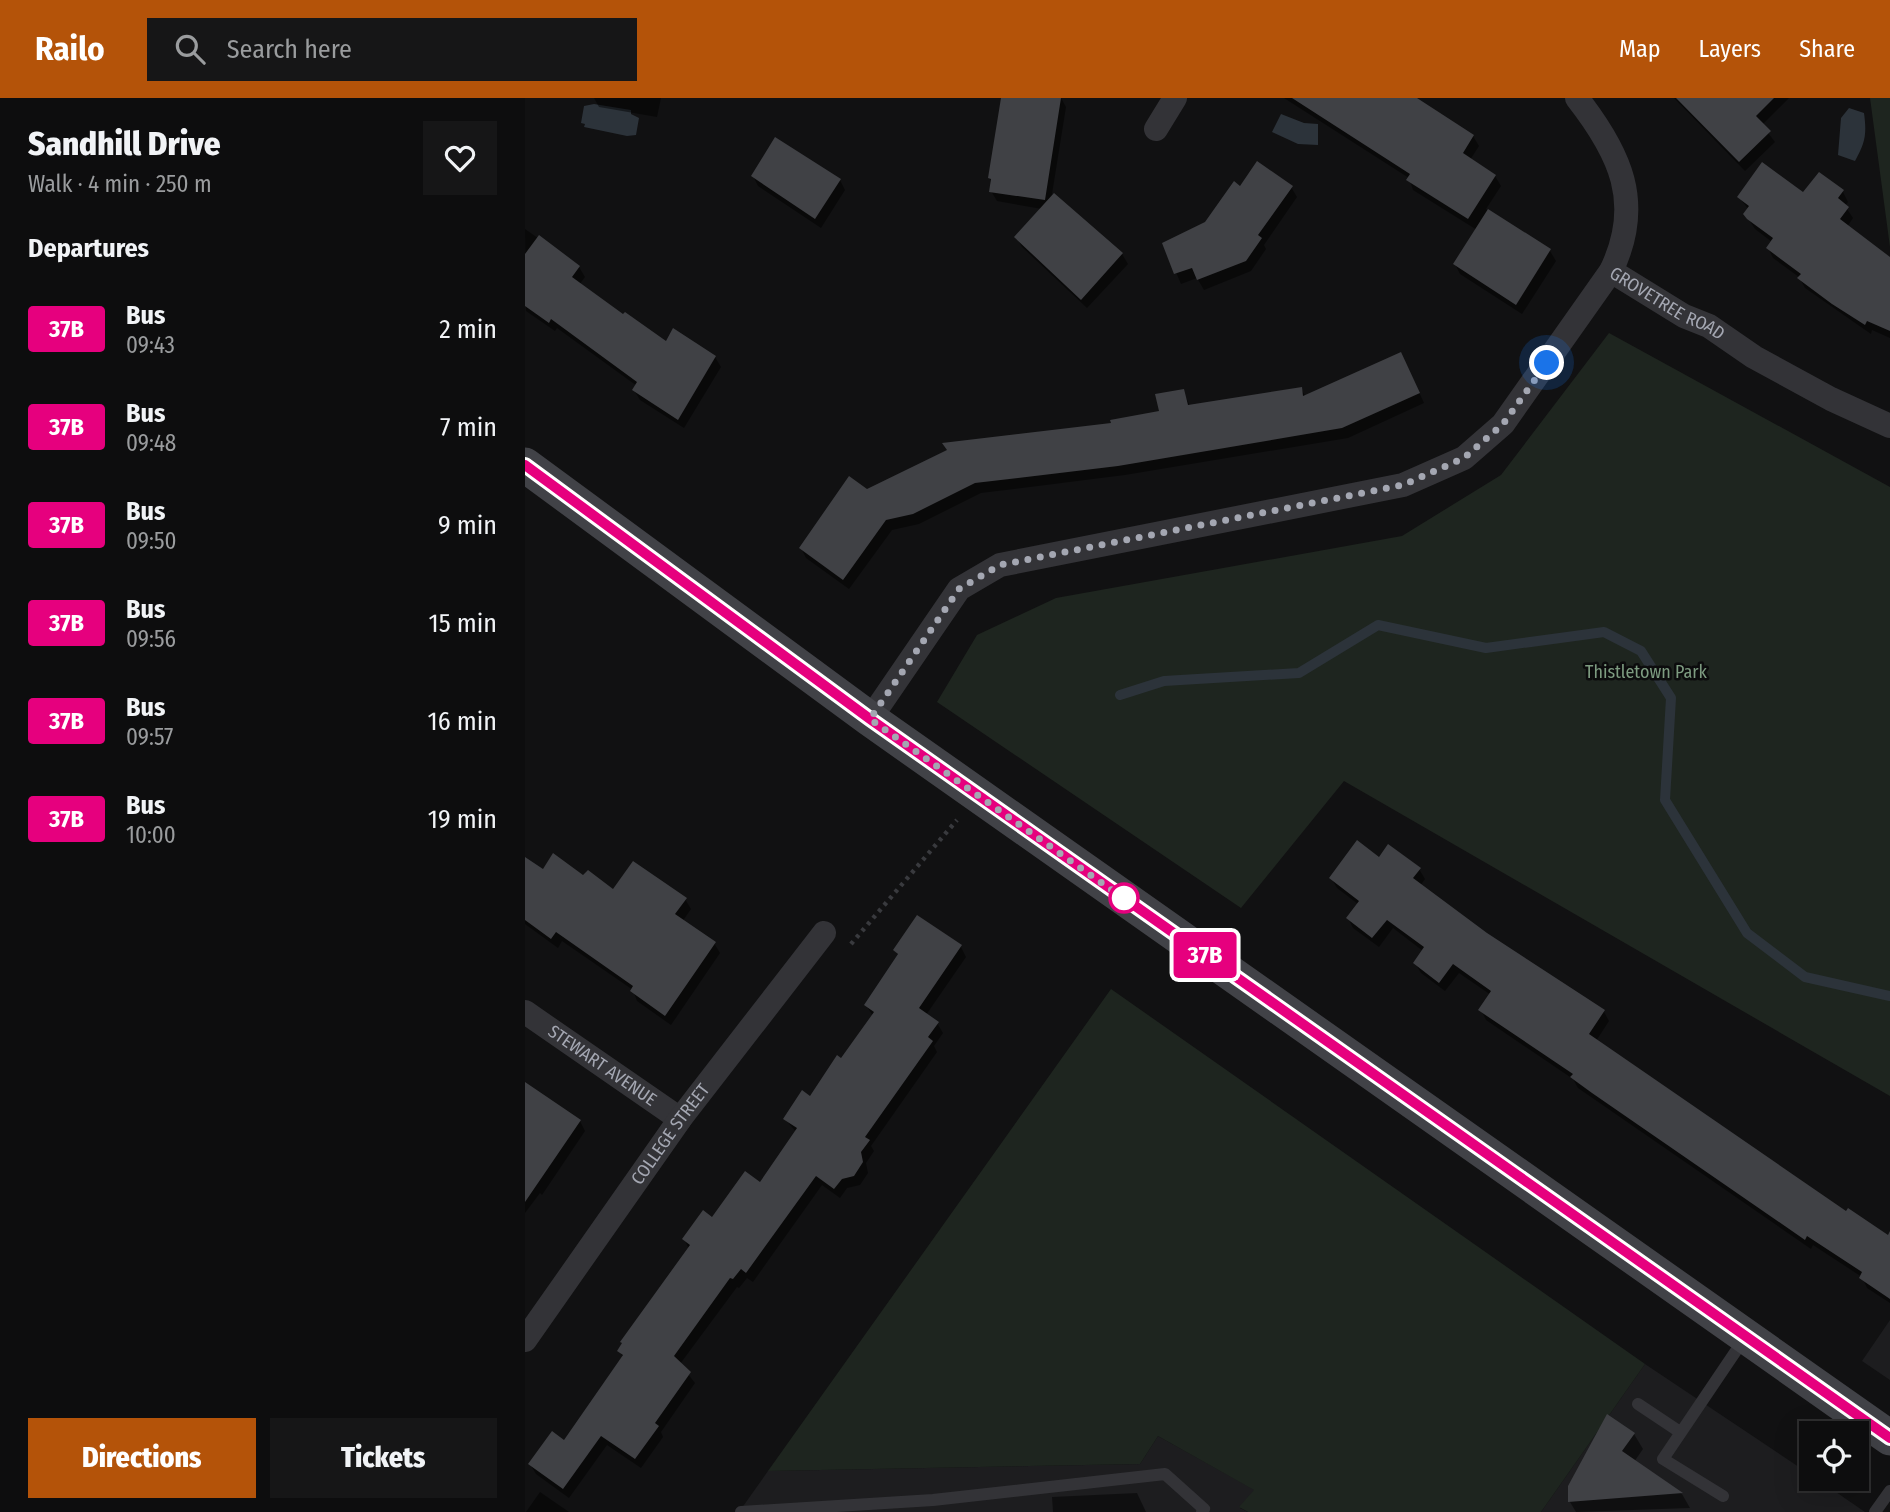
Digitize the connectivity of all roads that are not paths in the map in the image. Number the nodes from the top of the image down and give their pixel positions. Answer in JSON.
{"nodes":[{"id":1,"x":1175,"y":98,"type":"edge"},
{"id":2,"x":1577,"y":98,"type":"edge"},
{"id":3,"x":1156,"y":128,"type":"dead end"},
{"id":4,"x":1611,"y":271,"type":"junction"},
{"id":5,"x":1890,"y":426,"type":"edge"},
{"id":6,"x":525,"y":465,"type":"edge"},
{"id":7,"x":870,"y":719,"type":"junction"},
{"id":8,"x":824,"y":933,"type":"dead end"},
{"id":9,"x":525,"y":1012,"type":"edge"},
{"id":10,"x":680,"y":1119,"type":"junction"},
{"id":11,"x":1746,"y":1336,"type":"junction"},
{"id":12,"x":525,"y":1340,"type":"edge"},
{"id":13,"x":1638,"y":1404,"type":"dead end"},
{"id":14,"x":1680,"y":1432,"type":"junction"},
{"id":15,"x":1890,"y":1438,"type":"edge"},
{"id":16,"x":1890,"y":1491,"type":"edge"},
{"id":17,"x":1723,"y":1496,"type":"dead end"},
{"id":18,"x":741,"y":1512,"type":"edge"},
{"id":19,"x":1202,"y":1512,"type":"edge"},
{"id":20,"x":1875,"y":1512,"type":"edge"}],
"edges":[{"from":1,"to":3,"type":"street"},
{"from":2,"to":4,"type":"street","name":"GROVETREE ROAD"},
{"from":4,"to":5,"type":"street","name":"GROVETREE ROAD"},
{"from":4,"to":7,"type":"street"},
{"from":6,"to":7,"type":"main road"},
{"from":7,"to":11,"type":"main road"},
{"from":8,"to":10,"type":"street","name":"COLLEGE STREET"},
{"from":9,"to":10,"type":"street","name":"STEWART AVENUE"},
{"from":10,"to":12,"type":"street","name":"COLLEGE STREET"},
{"from":11,"to":14,"type":"lane"},
{"from":11,"to":15,"type":"main road"},
{"from":13,"to":14,"type":"lane"},
{"from":14,"to":17,"type":"lane"},
{"from":16,"to":20,"type":"lane"},
{"from":18,"to":19,"type":"lane"}]}
